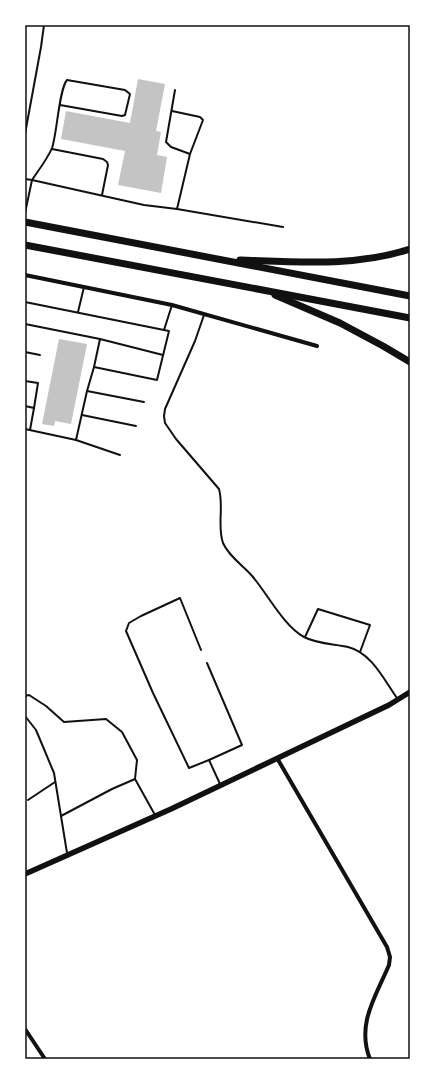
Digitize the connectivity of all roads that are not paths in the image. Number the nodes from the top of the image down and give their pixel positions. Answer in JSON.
{"nodes":[{"id":1,"x":44,"y":25,"type":"edge"},
{"id":2,"x":175,"y":90,"type":"dead end"},
{"id":3,"x":60,"y":105,"type":"junction"},
{"id":4,"x":172,"y":111,"type":"junction"},
{"id":5,"x":26,"y":119,"type":"edge"},
{"id":6,"x":25,"y":134,"type":"edge"},
{"id":7,"x":52,"y":149,"type":"junction"},
{"id":8,"x":190,"y":154,"type":"junction"},
{"id":9,"x":25,"y":178,"type":"edge"},
{"id":10,"x":32,"y":180,"type":"junction"},
{"id":11,"x":102,"y":195,"type":"junction"},
{"id":12,"x":177,"y":209,"type":"junction"},
{"id":13,"x":25,"y":213,"type":"edge"},
{"id":14,"x":25,"y":222,"type":"edge"},
{"id":15,"x":283,"y":227,"type":"dead end"},
{"id":16,"x":25,"y":245,"type":"edge"},
{"id":17,"x":410,"y":249,"type":"edge"},
{"id":18,"x":215,"y":259,"type":"junction"},
{"id":19,"x":25,"y":275,"type":"edge"},
{"id":20,"x":84,"y":287,"type":"junction"},
{"id":21,"x":262,"y":290,"type":"junction"},
{"id":22,"x":410,"y":296,"type":"edge"},
{"id":23,"x":25,"y":302,"type":"edge"},
{"id":24,"x":172,"y":305,"type":"junction"},
{"id":25,"x":78,"y":312,"type":"junction"},
{"id":26,"x":204,"y":315,"type":"junction"},
{"id":27,"x":410,"y":318,"type":"edge"},
{"id":28,"x":25,"y":324,"type":"edge"},
{"id":29,"x":164,"y":330,"type":"junction"},
{"id":30,"x":100,"y":339,"type":"junction"},
{"id":31,"x":317,"y":346,"type":"dead end"},
{"id":32,"x":25,"y":352,"type":"edge"},
{"id":33,"x":40,"y":355,"type":"dead end"},
{"id":34,"x":163,"y":355,"type":"junction"},
{"id":35,"x":410,"y":362,"type":"edge"},
{"id":36,"x":94,"y":367,"type":"junction"},
{"id":37,"x":25,"y":381,"type":"edge"},
{"id":38,"x":87,"y":391,"type":"junction"},
{"id":39,"x":144,"y":402,"type":"dead end"},
{"id":40,"x":25,"y":406,"type":"edge"},
{"id":41,"x":34,"y":408,"type":"junction"},
{"id":42,"x":82,"y":415,"type":"junction"},
{"id":43,"x":136,"y":426,"type":"dead end"},
{"id":44,"x":25,"y":429,"type":"edge"},
{"id":45,"x":30,"y":430,"type":"junction"},
{"id":46,"x":76,"y":440,"type":"junction"},
{"id":47,"x":120,"y":455,"type":"dead end"},
{"id":48,"x":305,"y":638,"type":"junction"},
{"id":49,"x":201,"y":650,"type":"dead end"},
{"id":50,"x":360,"y":652,"type":"junction"},
{"id":51,"x":207,"y":663,"type":"dead end"},
{"id":52,"x":410,"y":692,"type":"edge"},
{"id":53,"x":25,"y":696,"type":"edge"},
{"id":54,"x":398,"y":699,"type":"junction"},
{"id":55,"x":25,"y":716,"type":"edge"},
{"id":56,"x":277,"y":758,"type":"junction"},
{"id":57,"x":209,"y":760,"type":"junction"},
{"id":58,"x":135,"y":779,"type":"junction"},
{"id":59,"x":55,"y":782,"type":"junction"},
{"id":60,"x":220,"y":785,"type":"junction"},
{"id":61,"x":28,"y":800,"type":"dead end"},
{"id":62,"x":61,"y":816,"type":"junction"},
{"id":63,"x":155,"y":816,"type":"junction"},
{"id":64,"x":68,"y":856,"type":"junction"},
{"id":65,"x":25,"y":874,"type":"edge"},
{"id":66,"x":25,"y":1029,"type":"edge"},
{"id":67,"x":45,"y":1059,"type":"edge"},
{"id":68,"x":370,"y":1059,"type":"edge"}],
"edges":[{"from":1,"to":5,"type":"lane"},
{"from":2,"to":4,"type":"lane"},
{"from":3,"to":3,"type":"lane"},
{"from":3,"to":7,"type":"lane"},
{"from":4,"to":8,"type":"lane"},
{"from":4,"to":8,"type":"lane"},
{"from":5,"to":6,"type":"lane"},
{"from":7,"to":10,"type":"lane"},
{"from":7,"to":11,"type":"lane"},
{"from":8,"to":12,"type":"lane"},
{"from":9,"to":10,"type":"lane"},
{"from":10,"to":11,"type":"lane"},
{"from":10,"to":13,"type":"lane"},
{"from":11,"to":12,"type":"lane"},
{"from":12,"to":15,"type":"lane"},
{"from":14,"to":18,"type":"highway"},
{"from":16,"to":21,"type":"highway"},
{"from":17,"to":18,"type":"highway"},
{"from":18,"to":22,"type":"highway"},
{"from":19,"to":20,"type":"street"},
{"from":20,"to":24,"type":"street"},
{"from":20,"to":25,"type":"lane"},
{"from":21,"to":27,"type":"highway"},
{"from":21,"to":35,"type":"highway"},
{"from":23,"to":25,"type":"lane"},
{"from":24,"to":26,"type":"street"},
{"from":24,"to":29,"type":"lane"},
{"from":25,"to":29,"type":"lane"},
{"from":26,"to":31,"type":"street"},
{"from":26,"to":48,"type":"lane"},
{"from":28,"to":30,"type":"lane"},
{"from":29,"to":34,"type":"lane"},
{"from":30,"to":34,"type":"lane"},
{"from":30,"to":36,"type":"lane"},
{"from":32,"to":33,"type":"lane"},
{"from":34,"to":36,"type":"lane"},
{"from":36,"to":38,"type":"lane"},
{"from":37,"to":41,"type":"lane"},
{"from":38,"to":39,"type":"lane"},
{"from":38,"to":42,"type":"lane"},
{"from":40,"to":41,"type":"lane"},
{"from":41,"to":45,"type":"lane"},
{"from":42,"to":43,"type":"lane"},
{"from":42,"to":46,"type":"lane"},
{"from":44,"to":45,"type":"lane"},
{"from":45,"to":46,"type":"lane"},
{"from":46,"to":47,"type":"lane"},
{"from":48,"to":50,"type":"lane"},
{"from":48,"to":50,"type":"lane"},
{"from":49,"to":57,"type":"lane"},
{"from":50,"to":54,"type":"lane"},
{"from":51,"to":57,"type":"lane"},
{"from":52,"to":54,"type":"main road"},
{"from":53,"to":58,"type":"lane"},
{"from":54,"to":56,"type":"main road"},
{"from":55,"to":59,"type":"lane"},
{"from":56,"to":60,"type":"main road"},
{"from":56,"to":68,"type":"street"},
{"from":57,"to":60,"type":"lane"},
{"from":58,"to":62,"type":"lane"},
{"from":58,"to":63,"type":"lane"},
{"from":59,"to":61,"type":"lane"},
{"from":59,"to":62,"type":"lane"},
{"from":60,"to":63,"type":"main road"},
{"from":62,"to":64,"type":"lane"},
{"from":63,"to":64,"type":"main road"},
{"from":64,"to":65,"type":"main road"},
{"from":66,"to":67,"type":"street"}]}
